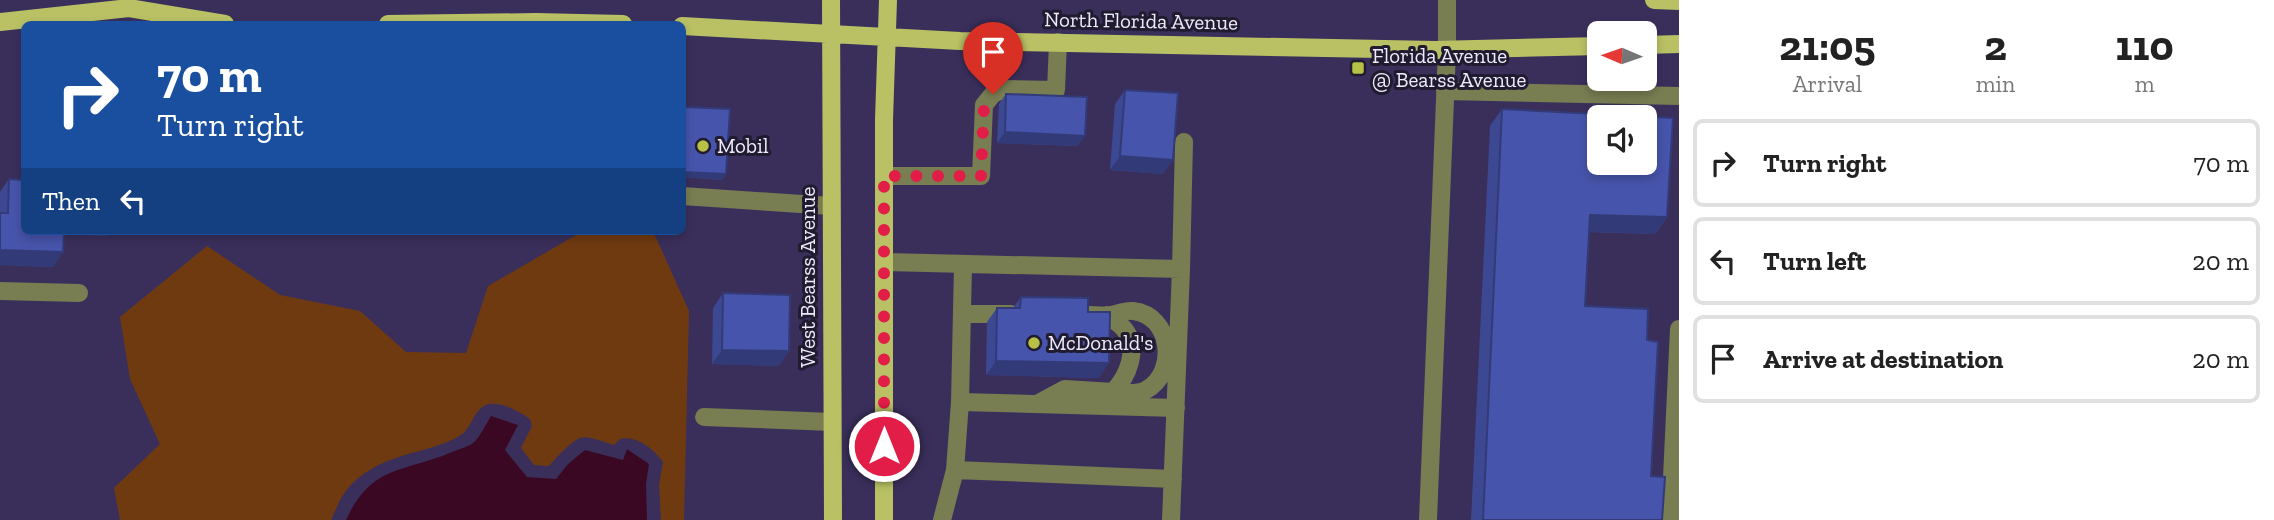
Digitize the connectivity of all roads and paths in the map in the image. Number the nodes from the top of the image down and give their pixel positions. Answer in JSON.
{"nodes":[{"id":1,"x":146,"y":0,"type":"edge"},
{"id":2,"x":831,"y":0,"type":"edge"},
{"id":3,"x":888,"y":0,"type":"edge"},
{"id":4,"x":1447,"y":0,"type":"edge"},
{"id":5,"x":1654,"y":0,"type":"edge"},
{"id":6,"x":1679,"y":1,"type":"edge"},
{"id":7,"x":129,"y":4,"type":"edge"},
{"id":8,"x":211,"y":21,"type":"edge"},
{"id":9,"x":0,"y":22,"type":"edge"},
{"id":10,"x":686,"y":26,"type":"edge"},
{"id":11,"x":829,"y":33,"type":"junction"},
{"id":12,"x":886,"y":36,"type":"junction"},
{"id":13,"x":1058,"y":42,"type":"junction"},
{"id":14,"x":1679,"y":44,"type":"edge"},
{"id":15,"x":1657,"y":45,"type":"edge"},
{"id":16,"x":1587,"y":46,"type":"edge"},
{"id":17,"x":1447,"y":50,"type":"junction"},
{"id":18,"x":1445,"y":91,"type":"junction"},
{"id":19,"x":1679,"y":96,"type":"edge"},
{"id":20,"x":1184,"y":142,"type":"dead end"},
{"id":21,"x":884,"y":176,"type":"junction"},
{"id":22,"x":686,"y":196,"type":"edge"},
{"id":23,"x":831,"y":206,"type":"junction"},
{"id":24,"x":885,"y":262,"type":"junction"},
{"id":25,"x":963,"y":265,"type":"junction"},
{"id":26,"x":1181,"y":269,"type":"junction"},
{"id":27,"x":0,"y":291,"type":"edge"},
{"id":28,"x":79,"y":293,"type":"dead end"},
{"id":29,"x":962,"y":314,"type":"junction"},
{"id":30,"x":1011,"y":314,"type":"edge"},
{"id":31,"x":1078,"y":315,"type":"edge"},
{"id":32,"x":1107,"y":315,"type":"junction"},
{"id":33,"x":1679,"y":328,"type":"edge"},
{"id":34,"x":1113,"y":392,"type":"junction"},
{"id":35,"x":960,"y":402,"type":"junction"},
{"id":36,"x":1036,"y":404,"type":"junction"},
{"id":37,"x":1176,"y":408,"type":"junction"},
{"id":38,"x":704,"y":417,"type":"dead end"},
{"id":39,"x":832,"y":422,"type":"junction"},
{"id":40,"x":955,"y":470,"type":"junction"},
{"id":41,"x":1173,"y":480,"type":"junction"},
{"id":42,"x":833,"y":520,"type":"edge"},
{"id":43,"x":884,"y":520,"type":"edge"},
{"id":44,"x":942,"y":520,"type":"edge"},
{"id":45,"x":1171,"y":520,"type":"edge"},
{"id":46,"x":1428,"y":520,"type":"edge"},
{"id":47,"x":1670,"y":520,"type":"edge"}],
"edges":[{"from":1,"to":7,"type":"main road"},
{"from":2,"to":11,"type":"main road","name":"West Bearss Avenue"},
{"from":3,"to":12,"type":"main road"},
{"from":4,"to":17,"type":"lane"},
{"from":5,"to":6,"type":"main road"},
{"from":7,"to":8,"type":"main road"},
{"from":7,"to":9,"type":"main road"},
{"from":10,"to":11,"type":"main road","name":"North Florida Avenue"},
{"from":11,"to":12,"type":"main road","name":"North Florida Avenue"},
{"from":11,"to":23,"type":"main road","name":"West Bearss Avenue"},
{"from":12,"to":13,"type":"main road","name":"North Florida Avenue"},
{"from":12,"to":21,"type":"main road"},
{"from":13,"to":17,"type":"main road","name":"North Florida Avenue"},
{"from":13,"to":21,"type":"lane"},
{"from":14,"to":15,"type":"main road"},
{"from":16,"to":17,"type":"main road","name":"North Florida Avenue"},
{"from":17,"to":18,"type":"lane"},
{"from":18,"to":19,"type":"lane"},
{"from":18,"to":46,"type":"lane"},
{"from":20,"to":26,"type":"lane"},
{"from":21,"to":24,"type":"main road"},
{"from":22,"to":23,"type":"lane"},
{"from":23,"to":39,"type":"main road","name":"West Bearss Avenue"},
{"from":24,"to":25,"type":"lane"},
{"from":24,"to":43,"type":"main road"},
{"from":25,"to":26,"type":"lane"},
{"from":25,"to":29,"type":"lane"},
{"from":26,"to":37,"type":"lane"},
{"from":27,"to":28,"type":"lane"},
{"from":29,"to":30,"type":"lane"},
{"from":29,"to":35,"type":"lane"},
{"from":31,"to":32,"type":"lane"},
{"from":32,"to":34,"type":"lane"},
{"from":32,"to":34,"type":"lane"},
{"from":33,"to":47,"type":"lane"},
{"from":34,"to":36,"type":"lane"},
{"from":35,"to":36,"type":"lane"},
{"from":35,"to":40,"type":"lane"},
{"from":36,"to":37,"type":"lane"},
{"from":37,"to":41,"type":"lane"},
{"from":38,"to":39,"type":"lane"},
{"from":39,"to":42,"type":"main road","name":"West Bearss Avenue"},
{"from":40,"to":41,"type":"lane"},
{"from":40,"to":44,"type":"lane"},
{"from":41,"to":45,"type":"lane"}]}
